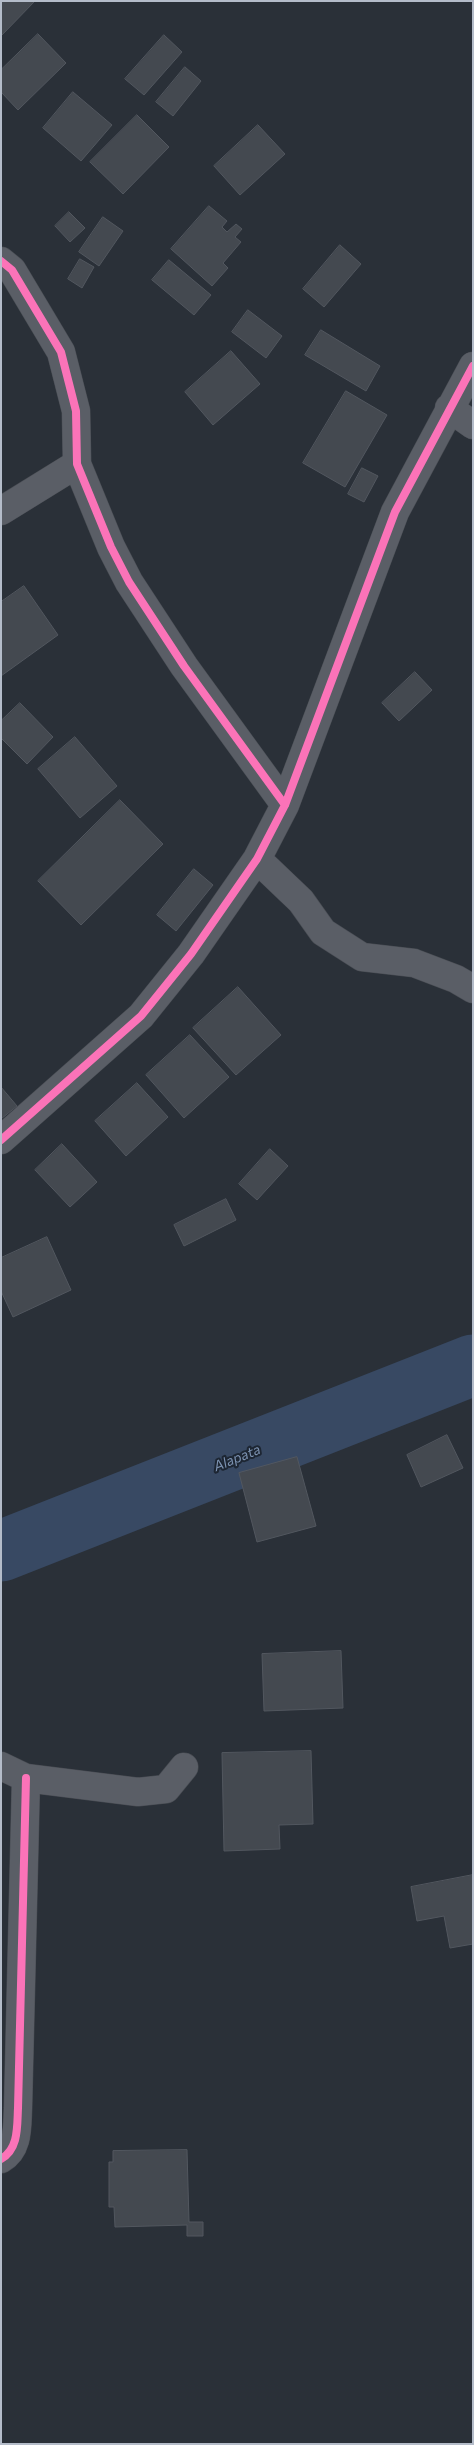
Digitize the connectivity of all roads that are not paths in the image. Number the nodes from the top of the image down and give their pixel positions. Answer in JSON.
{"nodes":[{"id":1,"x":1,"y":261,"type":"edge"},
{"id":2,"x":473,"y":366,"type":"edge"},
{"id":3,"x":449,"y":408,"type":"junction"},
{"id":4,"x":473,"y":425,"type":"edge"},
{"id":5,"x":77,"y":464,"type":"junction"},
{"id":6,"x":1,"y":511,"type":"edge"},
{"id":7,"x":285,"y":805,"type":"junction"},
{"id":8,"x":256,"y":859,"type":"junction"},
{"id":9,"x":473,"y":989,"type":"edge"},
{"id":10,"x":1,"y":1140,"type":"edge"},
{"id":11,"x":1,"y":1766,"type":"edge"},
{"id":12,"x":184,"y":1767,"type":"dead end"},
{"id":13,"x":26,"y":1778,"type":"junction"},
{"id":14,"x":1,"y":2159,"type":"edge"}],
"edges":[{"from":1,"to":5,"type":"street"},
{"from":2,"to":3,"type":"street"},
{"from":3,"to":4,"type":"street"},
{"from":3,"to":7,"type":"street"},
{"from":5,"to":6,"type":"street"},
{"from":5,"to":7,"type":"street"},
{"from":7,"to":8,"type":"street"},
{"from":8,"to":9,"type":"street"},
{"from":8,"to":10,"type":"street"},
{"from":11,"to":13,"type":"street"},
{"from":12,"to":13,"type":"street"},
{"from":13,"to":14,"type":"street"}]}
